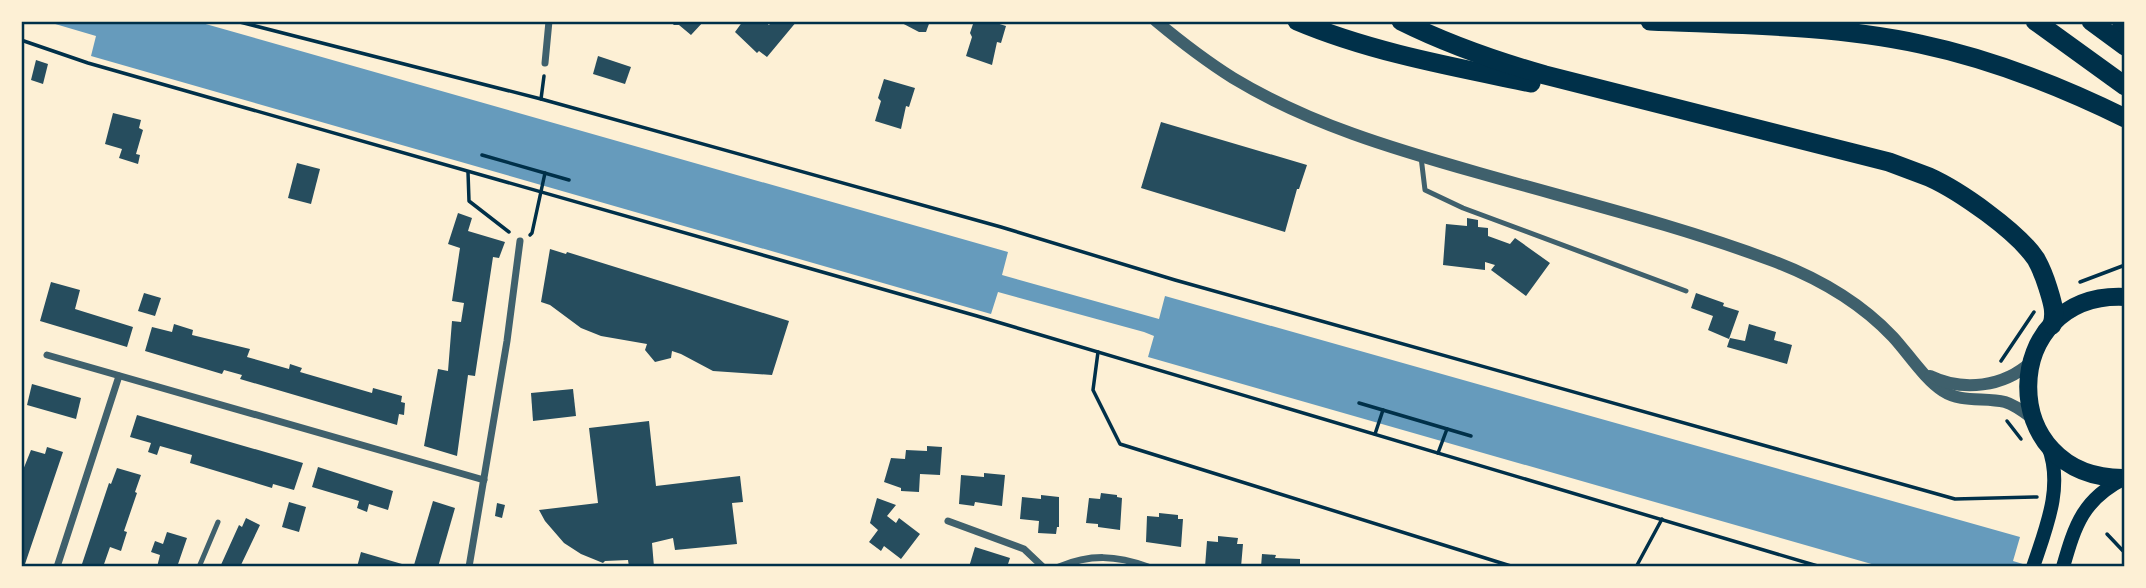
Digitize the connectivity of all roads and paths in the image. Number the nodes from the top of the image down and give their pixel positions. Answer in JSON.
{"nodes":[{"id":1,"x":236,"y":21,"type":"edge"},
{"id":2,"x":550,"y":21,"type":"edge"},
{"id":3,"x":1156,"y":21,"type":"edge"},
{"id":4,"x":1297,"y":21,"type":"edge"},
{"id":5,"x":1401,"y":21,"type":"edge"},
{"id":6,"x":1650,"y":21,"type":"edge"},
{"id":7,"x":2035,"y":21,"type":"edge"},
{"id":8,"x":2091,"y":21,"type":"edge"},
{"id":9,"x":21,"y":40,"type":"edge"},
{"id":10,"x":2125,"y":46,"type":"edge"},
{"id":11,"x":545,"y":63,"type":"joint"},
{"id":12,"x":2125,"y":86,"type":"edge"},
{"id":13,"x":541,"y":99,"type":"junction"},
{"id":14,"x":2125,"y":118,"type":"edge"},
{"id":15,"x":1721,"y":121,"type":"junction"},
{"id":16,"x":482,"y":155,"type":"dead end"},
{"id":17,"x":1421,"y":157,"type":"junction"},
{"id":18,"x":468,"y":172,"type":"junction"},
{"id":19,"x":545,"y":173,"type":"junction"},
{"id":20,"x":569,"y":180,"type":"dead end"},
{"id":21,"x":541,"y":192,"type":"junction"},
{"id":22,"x":533,"y":229,"type":"dead end"},
{"id":23,"x":520,"y":241,"type":"joint"},
{"id":24,"x":2124,"y":271,"type":"edge"},
{"id":25,"x":1686,"y":291,"type":"dead end"},
{"id":26,"x":2125,"y":298,"type":"edge"},
{"id":27,"x":2097,"y":299,"type":"junction"},
{"id":28,"x":2052,"y":325,"type":"junction"},
{"id":29,"x":1098,"y":352,"type":"junction"},
{"id":30,"x":47,"y":355,"type":"dead end"},
{"id":31,"x":2031,"y":362,"type":"junction"},
{"id":32,"x":1924,"y":372,"type":"junction"},
{"id":33,"x":119,"y":376,"type":"junction"},
{"id":34,"x":1359,"y":403,"type":"dead end"},
{"id":35,"x":1383,"y":410,"type":"junction"},
{"id":36,"x":2032,"y":418,"type":"junction"},
{"id":37,"x":1447,"y":429,"type":"junction"},
{"id":38,"x":1375,"y":434,"type":"junction"},
{"id":39,"x":1471,"y":436,"type":"dead end"},
{"id":40,"x":2048,"y":446,"type":"junction"},
{"id":41,"x":1438,"y":453,"type":"junction"},
{"id":42,"x":2125,"y":478,"type":"edge"},
{"id":43,"x":484,"y":480,"type":"junction"},
{"id":44,"x":2045,"y":496,"type":"dead end"},
{"id":45,"x":1662,"y":519,"type":"junction"},
{"id":46,"x":218,"y":522,"type":"dead end"},
{"id":47,"x":948,"y":522,"type":"dead end"},
{"id":48,"x":2107,"y":534,"type":"dead end"},
{"id":49,"x":2125,"y":553,"type":"edge"},
{"id":50,"x":57,"y":567,"type":"edge"},
{"id":51,"x":199,"y":567,"type":"edge"},
{"id":52,"x":469,"y":567,"type":"edge"},
{"id":53,"x":1043,"y":567,"type":"edge"},
{"id":54,"x":1059,"y":567,"type":"edge"},
{"id":55,"x":1148,"y":567,"type":"edge"},
{"id":56,"x":1514,"y":567,"type":"edge"},
{"id":57,"x":1636,"y":567,"type":"edge"},
{"id":58,"x":1821,"y":567,"type":"edge"},
{"id":59,"x":2033,"y":567,"type":"edge"},
{"id":60,"x":2063,"y":567,"type":"edge"}],
"edges":[{"from":1,"to":13,"type":"path"},
{"from":2,"to":11,"type":"street"},
{"from":3,"to":17,"type":"street"},
{"from":4,"to":15,"type":"highway"},
{"from":5,"to":15,"type":"highway"},
{"from":6,"to":14,"type":"highway"},
{"from":7,"to":12,"type":"highway"},
{"from":8,"to":10,"type":"highway"},
{"from":9,"to":18,"type":"path"},
{"from":11,"to":13,"type":"path"},
{"from":13,"to":44,"type":"path"},
{"from":15,"to":28,"type":"highway"},
{"from":16,"to":19,"type":"path"},
{"from":17,"to":25,"type":"lane"},
{"from":17,"to":32,"type":"street"},
{"from":18,"to":21,"type":"path"},
{"from":18,"to":23,"type":"path"},
{"from":19,"to":20,"type":"path"},
{"from":19,"to":21,"type":"path"},
{"from":21,"to":22,"type":"path"},
{"from":21,"to":29,"type":"path"},
{"from":23,"to":43,"type":"street"},
{"from":24,"to":27,"type":"main road"},
{"from":26,"to":27,"type":"main road"},
{"from":27,"to":28,"type":"main road"},
{"from":28,"to":31,"type":"main road"},
{"from":29,"to":38,"type":"path"},
{"from":29,"to":56,"type":"path"},
{"from":30,"to":33,"type":"street"},
{"from":31,"to":32,"type":"street"},
{"from":31,"to":36,"type":"main road"},
{"from":32,"to":36,"type":"street"},
{"from":33,"to":43,"type":"street"},
{"from":33,"to":50,"type":"street"},
{"from":34,"to":35,"type":"path"},
{"from":35,"to":37,"type":"path"},
{"from":35,"to":38,"type":"path"},
{"from":36,"to":40,"type":"main road"},
{"from":37,"to":39,"type":"path"},
{"from":37,"to":41,"type":"path"},
{"from":38,"to":41,"type":"path"},
{"from":40,"to":42,"type":"main road"},
{"from":40,"to":59,"type":"main road"},
{"from":41,"to":45,"type":"path"},
{"from":42,"to":60,"type":"main road"},
{"from":43,"to":52,"type":"street"},
{"from":45,"to":57,"type":"path"},
{"from":45,"to":58,"type":"path"},
{"from":46,"to":51,"type":"lane"},
{"from":47,"to":53,"type":"street"},
{"from":48,"to":49,"type":"path"},
{"from":54,"to":55,"type":"street"}]}
